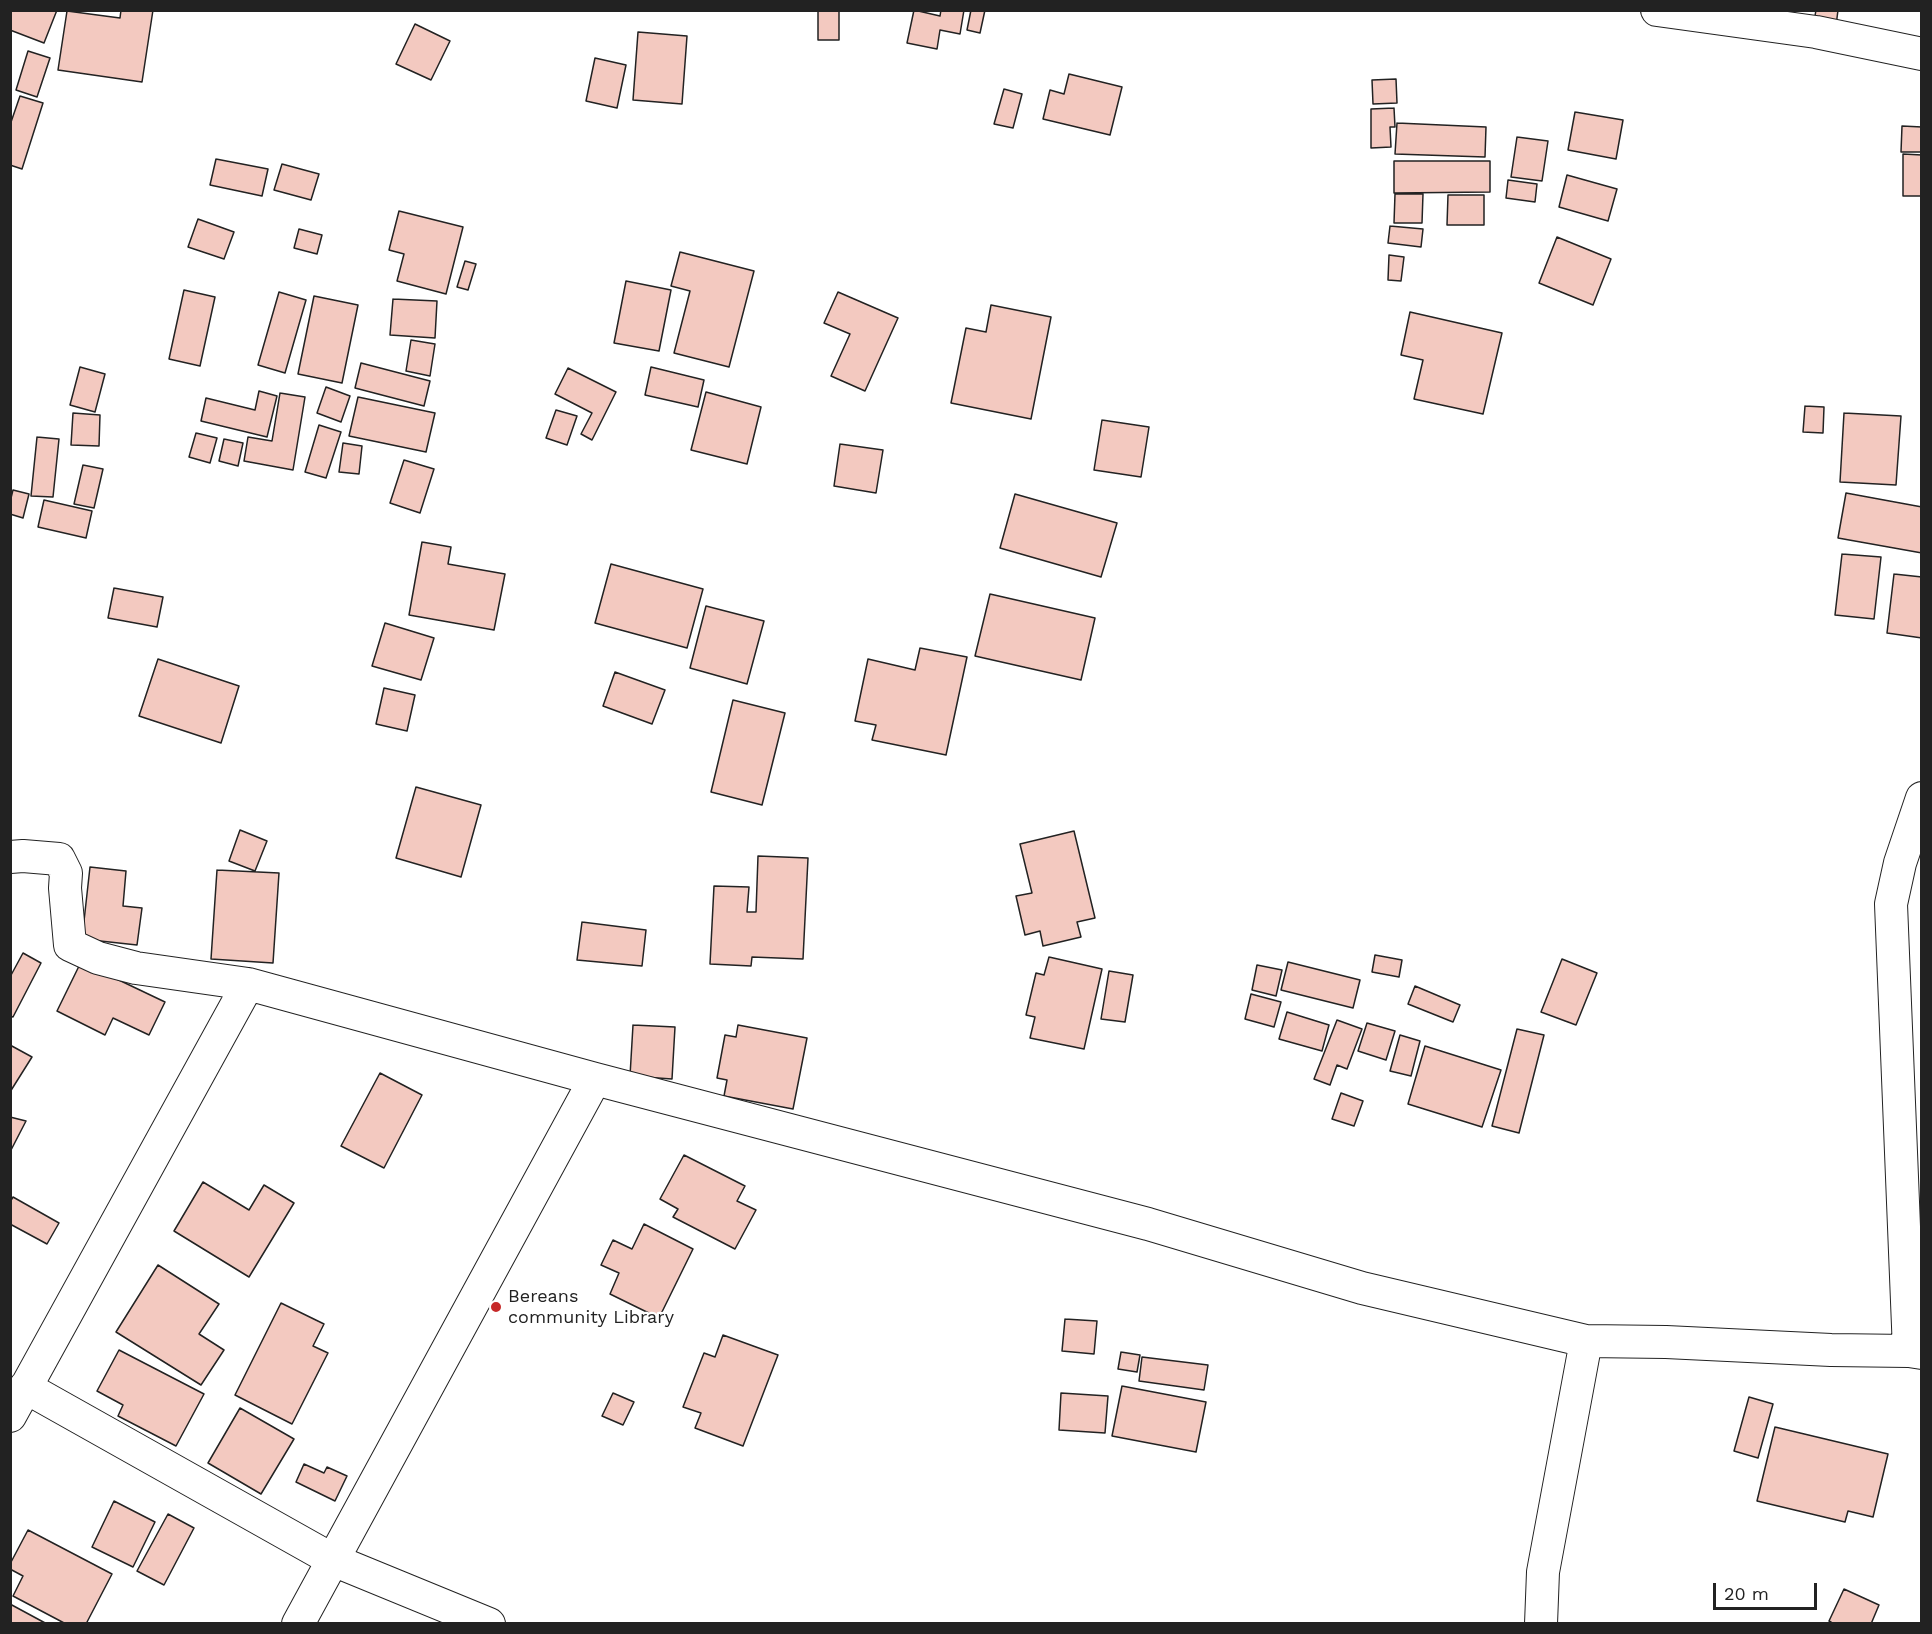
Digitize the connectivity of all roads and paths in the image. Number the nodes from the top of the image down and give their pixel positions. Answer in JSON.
{"nodes":[{"id":1,"x":1657,"y":10,"type":"edge"},
{"id":2,"x":1922,"y":54,"type":"edge"},
{"id":3,"x":1922,"y":798,"type":"edge"},
{"id":4,"x":10,"y":857,"type":"edge"},
{"id":5,"x":248,"y":984,"type":"junction"},
{"id":6,"x":595,"y":1079,"type":"junction"},
{"id":7,"x":1586,"y":1341,"type":"junction"},
{"id":8,"x":1915,"y":1352,"type":"edge"},
{"id":9,"x":25,"y":1387,"type":"junction"},
{"id":10,"x":10,"y":1416,"type":"edge"},
{"id":11,"x":333,"y":1560,"type":"junction"},
{"id":12,"x":298,"y":1623,"type":"edge"},
{"id":13,"x":489,"y":1623,"type":"edge"},
{"id":14,"x":1541,"y":1623,"type":"edge"}],
"edges":[{"from":1,"to":2,"type":"street"},
{"from":3,"to":8,"type":"street"},
{"from":4,"to":5,"type":"street"},
{"from":5,"to":6,"type":"street"},
{"from":5,"to":9,"type":"street"},
{"from":6,"to":7,"type":"street"},
{"from":6,"to":11,"type":"street"},
{"from":7,"to":8,"type":"street"},
{"from":7,"to":14,"type":"street"},
{"from":9,"to":10,"type":"street"},
{"from":9,"to":11,"type":"street"},
{"from":11,"to":12,"type":"street"},
{"from":11,"to":13,"type":"street"}]}
